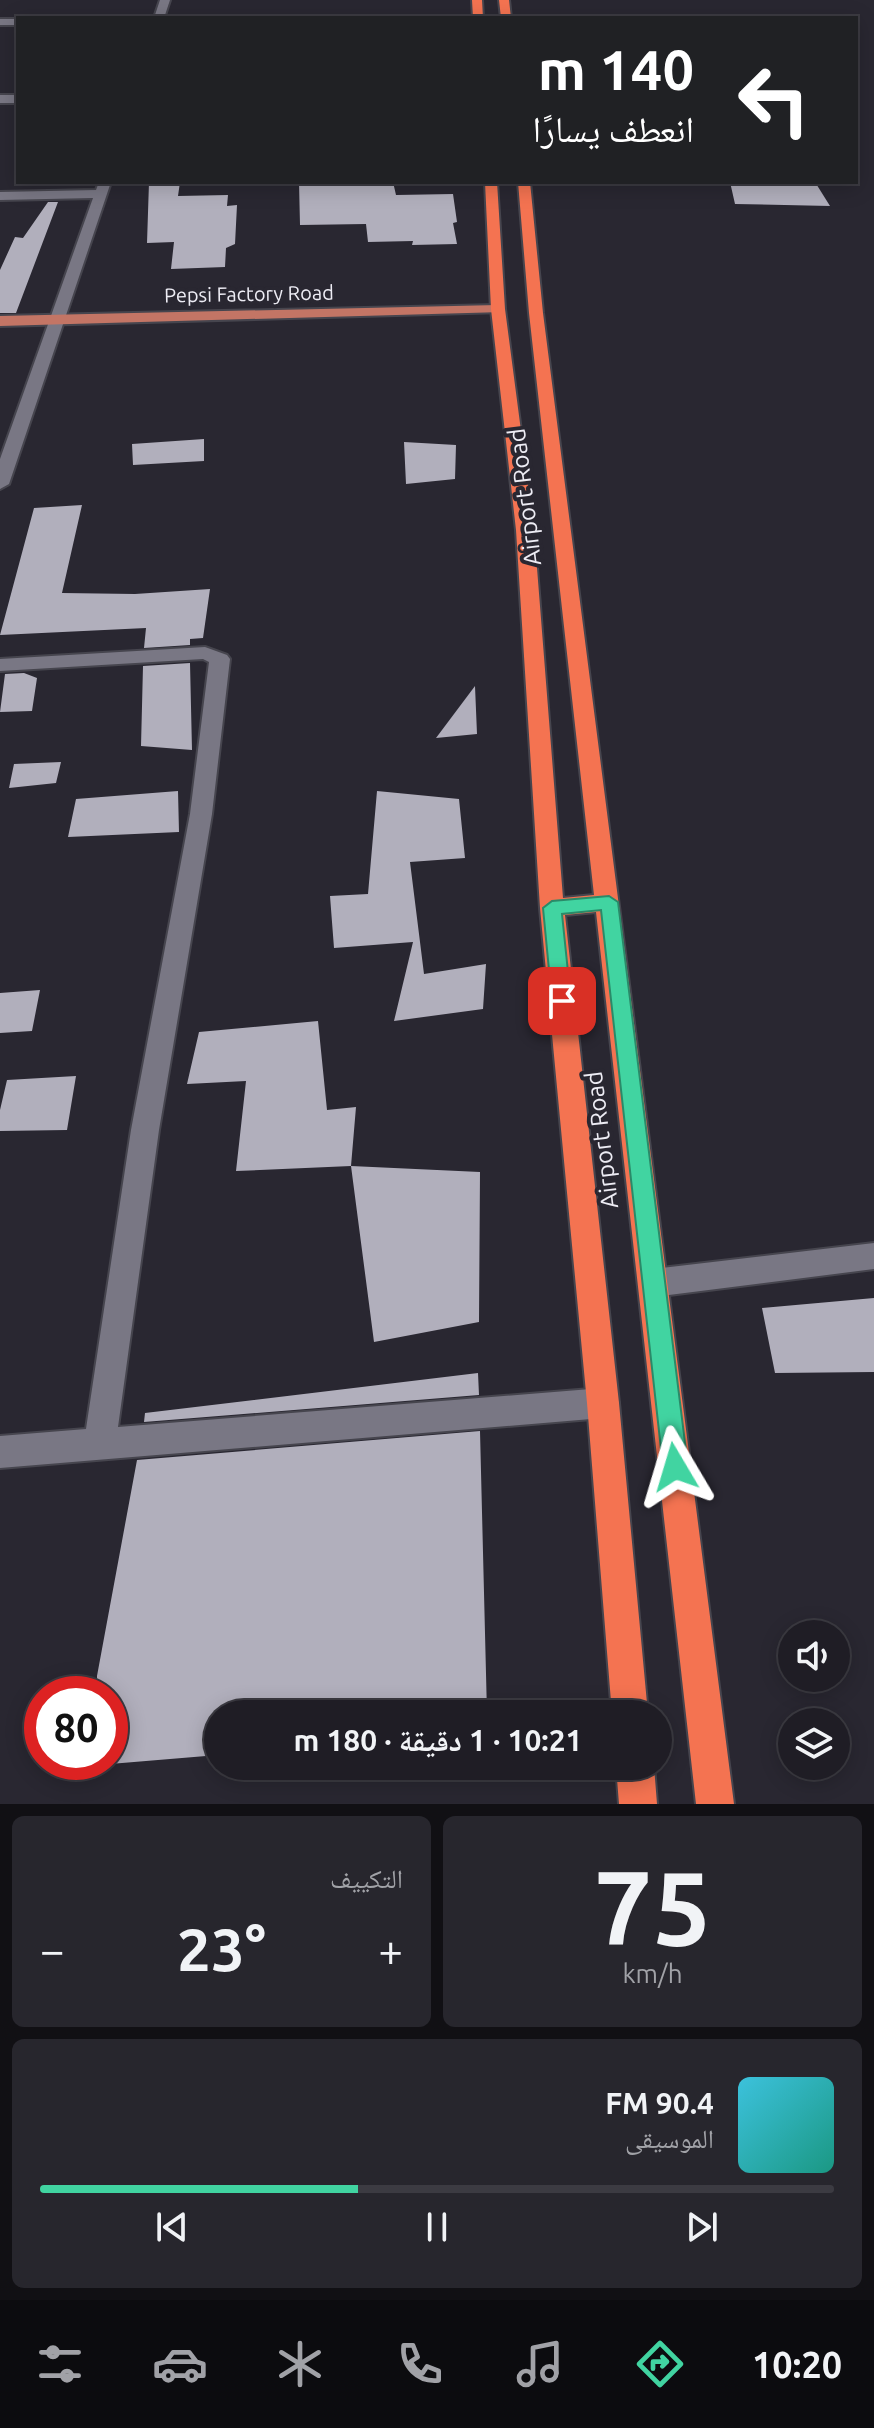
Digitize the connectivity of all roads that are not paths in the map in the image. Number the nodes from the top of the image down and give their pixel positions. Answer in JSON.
{"nodes":[{"id":1,"x":491,"y":184,"type":"edge"},
{"id":2,"x":524,"y":184,"type":"edge"},
{"id":3,"x":103,"y":188,"type":"edge"},
{"id":4,"x":0,"y":196,"type":"edge"},
{"id":5,"x":498,"y":309,"type":"junction"},
{"id":6,"x":58,"y":319,"type":"junction"},
{"id":7,"x":0,"y":321,"type":"edge"},
{"id":8,"x":0,"y":484,"type":"edge"},
{"id":9,"x":0,"y":665,"type":"edge"},
{"id":10,"x":609,"y":902,"type":"junction"},
{"id":11,"x":552,"y":908,"type":"junction"},
{"id":12,"x":874,"y":1256,"type":"edge"},
{"id":13,"x":653,"y":1283,"type":"junction"},
{"id":14,"x":603,"y":1403,"type":"junction"},
{"id":15,"x":100,"y":1443,"type":"junction"},
{"id":16,"x":0,"y":1452,"type":"edge"},
{"id":17,"x":629,"y":1700,"type":"edge"},
{"id":18,"x":636,"y":1780,"type":"edge"},
{"id":19,"x":638,"y":1804,"type":"edge"},
{"id":20,"x":715,"y":1804,"type":"edge"}],
"edges":[{"from":1,"to":5,"type":"highway","name":"Airport Road"},
{"from":2,"to":10,"type":"highway","name":"Airport Road"},
{"from":3,"to":4,"type":"street"},
{"from":3,"to":6,"type":"street"},
{"from":5,"to":6,"type":"main road","name":"Pepsi Factory Road"},
{"from":5,"to":11,"type":"highway","name":"Airport Road"},
{"from":6,"to":7,"type":"main road","name":"Pepsi Factory Road"},
{"from":6,"to":8,"type":"street"},
{"from":9,"to":15,"type":"street"},
{"from":10,"to":11,"type":"highway"},
{"from":10,"to":13,"type":"highway","name":"Airport Road"},
{"from":11,"to":14,"type":"highway","name":"Airport Road"},
{"from":12,"to":13,"type":"street"},
{"from":13,"to":20,"type":"highway","name":"Airport Road"},
{"from":14,"to":15,"type":"street"},
{"from":14,"to":17,"type":"highway","name":"Airport Road"},
{"from":15,"to":16,"type":"street"},
{"from":18,"to":19,"type":"highway"}]}
